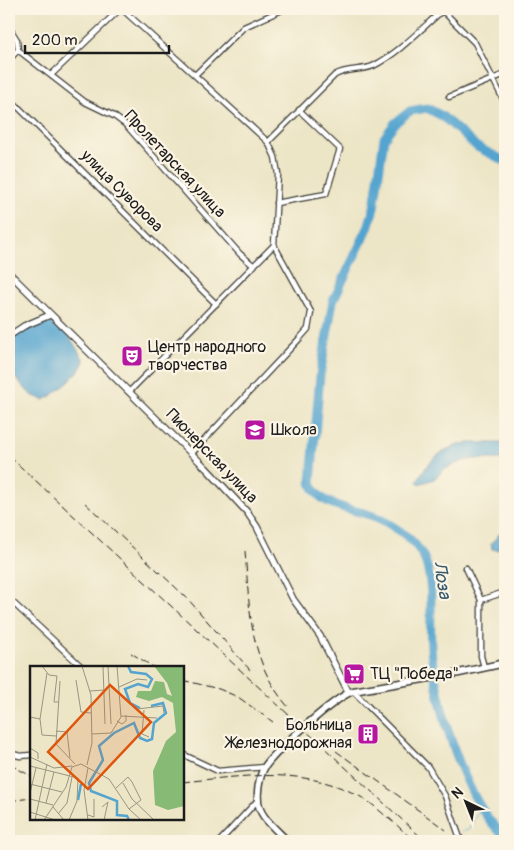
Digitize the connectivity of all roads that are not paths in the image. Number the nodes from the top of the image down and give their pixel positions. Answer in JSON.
{"nodes":[{"id":1,"x":121,"y":9,"type":"edge"},
{"id":2,"x":284,"y":9,"type":"edge"},
{"id":3,"x":442,"y":9,"type":"edge"},
{"id":4,"x":9,"y":27,"type":"edge"},
{"id":5,"x":18,"y":50,"type":"junction"},
{"id":6,"x":9,"y":60,"type":"edge"},
{"id":7,"x":505,"y":74,"type":"edge"},
{"id":8,"x":51,"y":75,"type":"junction"},
{"id":9,"x":195,"y":75,"type":"junction"},
{"id":10,"x":492,"y":80,"type":"junction"},
{"id":11,"x":449,"y":97,"type":"dead end"},
{"id":12,"x":9,"y":98,"type":"edge"},
{"id":13,"x":505,"y":103,"type":"edge"},
{"id":14,"x":299,"y":110,"type":"junction"},
{"id":15,"x":268,"y":142,"type":"junction"},
{"id":16,"x":276,"y":203,"type":"junction"},
{"id":17,"x":274,"y":245,"type":"junction"},
{"id":18,"x":254,"y":266,"type":"junction"},
{"id":19,"x":9,"y":273,"type":"edge"},
{"id":20,"x":216,"y":304,"type":"junction"},
{"id":21,"x":50,"y":314,"type":"junction"},
{"id":22,"x":9,"y":336,"type":"edge"},
{"id":23,"x":129,"y":392,"type":"junction"},
{"id":24,"x":192,"y":453,"type":"junction"},
{"id":25,"x":466,"y":568,"type":"dead end"},
{"id":26,"x":505,"y":592,"type":"edge"},
{"id":27,"x":9,"y":599,"type":"edge"},
{"id":28,"x":481,"y":600,"type":"junction"},
{"id":29,"x":505,"y":663,"type":"edge"},
{"id":30,"x":81,"y":666,"type":"edge"},
{"id":31,"x":484,"y":667,"type":"junction"},
{"id":32,"x":351,"y":692,"type":"junction"},
{"id":33,"x":184,"y":752,"type":"edge"},
{"id":34,"x":9,"y":753,"type":"edge"},
{"id":35,"x":184,"y":754,"type":"edge"},
{"id":36,"x":30,"y":755,"type":"edge"},
{"id":37,"x":188,"y":755,"type":"junction"},
{"id":38,"x":265,"y":767,"type":"junction"},
{"id":39,"x":258,"y":799,"type":"junction"},
{"id":40,"x":220,"y":841,"type":"edge"},
{"id":41,"x":287,"y":841,"type":"edge"},
{"id":42,"x":461,"y":841,"type":"edge"}],
"edges":[{"from":1,"to":8,"type":"street"},
{"from":1,"to":9,"type":"street"},
{"from":2,"to":9,"type":"street"},
{"from":3,"to":10,"type":"street"},
{"from":3,"to":14,"type":"street"},
{"from":4,"to":5,"type":"street"},
{"from":5,"to":6,"type":"street"},
{"from":5,"to":8,"type":"street","name":"Пролетарская улица"},
{"from":7,"to":10,"type":"street"},
{"from":8,"to":18,"type":"street","name":"Пролетарская улица"},
{"from":9,"to":15,"type":"street"},
{"from":10,"to":11,"type":"street"},
{"from":10,"to":13,"type":"street"},
{"from":12,"to":20,"type":"street","name":"улица Суворова"},
{"from":14,"to":15,"type":"street"},
{"from":14,"to":16,"type":"street"},
{"from":15,"to":16,"type":"street"},
{"from":16,"to":17,"type":"street"},
{"from":17,"to":18,"type":"street"},
{"from":17,"to":24,"type":"street"},
{"from":18,"to":20,"type":"street"},
{"from":19,"to":21,"type":"street","name":"Пионерская улица"},
{"from":20,"to":23,"type":"street"},
{"from":21,"to":22,"type":"street"},
{"from":21,"to":23,"type":"street","name":"Пионерская улица"},
{"from":23,"to":24,"type":"street","name":"Пионерская улица"},
{"from":24,"to":32,"type":"street","name":"Пионерская улица"},
{"from":25,"to":28,"type":"street"},
{"from":26,"to":28,"type":"street"},
{"from":27,"to":30,"type":"street"},
{"from":28,"to":31,"type":"street"},
{"from":29,"to":31,"type":"main road"},
{"from":31,"to":32,"type":"main road"},
{"from":32,"to":38,"type":"main road"},
{"from":32,"to":42,"type":"street"},
{"from":33,"to":37,"type":"street"},
{"from":34,"to":36,"type":"street"},
{"from":35,"to":37,"type":"street"},
{"from":37,"to":38,"type":"street"},
{"from":38,"to":39,"type":"main road"},
{"from":39,"to":40,"type":"street"},
{"from":39,"to":41,"type":"main road"}]}
